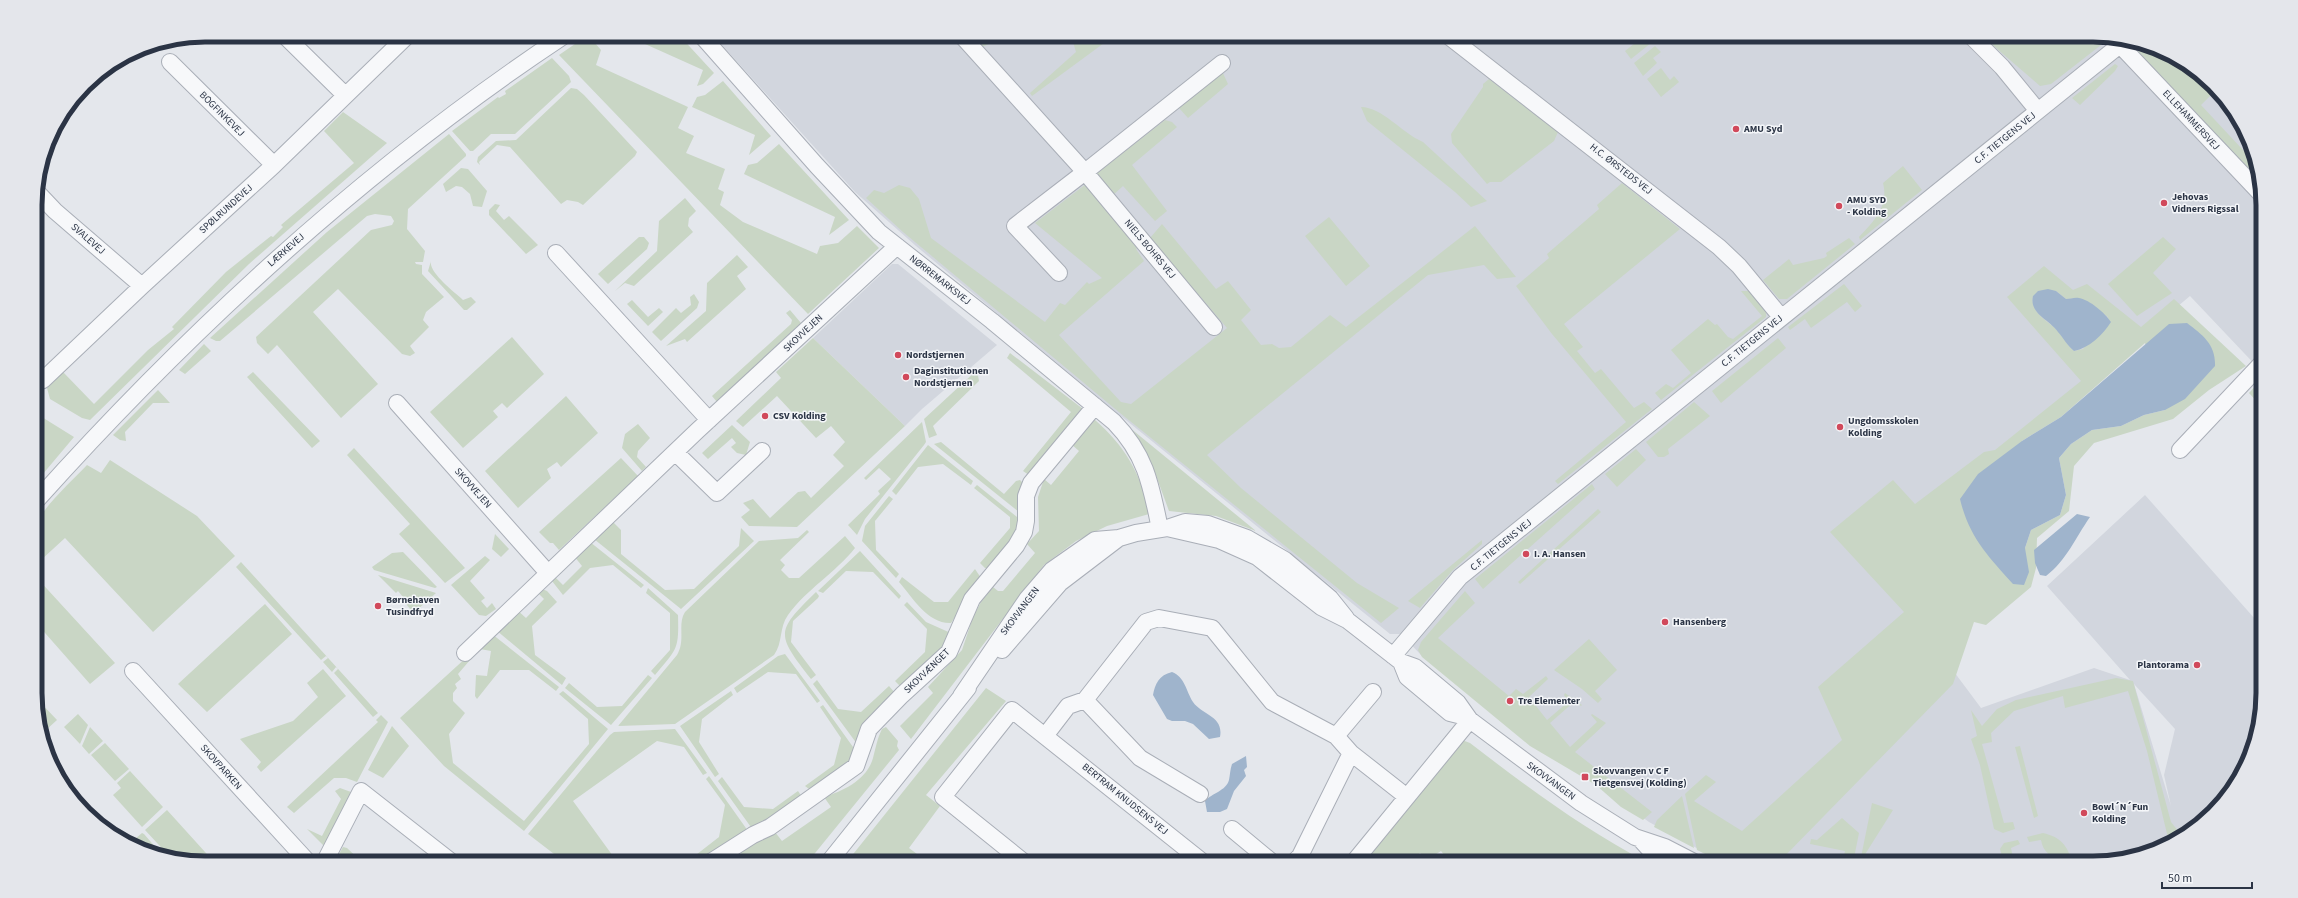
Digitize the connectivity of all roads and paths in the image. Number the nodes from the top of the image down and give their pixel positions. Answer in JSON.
{"nodes":[{"id":1,"x":291,"y":42,"type":"edge"},
{"id":2,"x":401,"y":42,"type":"edge"},
{"id":3,"x":555,"y":42,"type":"edge"},
{"id":4,"x":707,"y":42,"type":"edge"},
{"id":5,"x":967,"y":42,"type":"edge"},
{"id":6,"x":1456,"y":42,"type":"edge"},
{"id":7,"x":1977,"y":42,"type":"edge"},
{"id":8,"x":2121,"y":44,"type":"edge"},
{"id":9,"x":2125,"y":45,"type":"edge"},
{"id":10,"x":170,"y":62,"type":"dead end"},
{"id":11,"x":1222,"y":63,"type":"dead end"},
{"id":12,"x":345,"y":95,"type":"junction"},
{"id":13,"x":2038,"y":111,"type":"junction"},
{"id":14,"x":274,"y":165,"type":"junction"},
{"id":15,"x":1085,"y":172,"type":"junction"},
{"id":16,"x":2255,"y":188,"type":"edge"},
{"id":17,"x":42,"y":197,"type":"edge"},
{"id":18,"x":897,"y":246,"type":"junction"},
{"id":19,"x":556,"y":253,"type":"dead end"},
{"id":20,"x":1059,"y":273,"type":"dead end"},
{"id":21,"x":142,"y":286,"type":"junction"},
{"id":22,"x":1781,"y":317,"type":"junction"},
{"id":23,"x":1214,"y":327,"type":"dead end"},
{"id":24,"x":2256,"y":369,"type":"edge"},
{"id":25,"x":42,"y":376,"type":"edge"},
{"id":26,"x":397,"y":403,"type":"dead end"},
{"id":27,"x":1095,"y":406,"type":"junction"},
{"id":28,"x":709,"y":420,"type":"junction"},
{"id":29,"x":2180,"y":450,"type":"dead end"},
{"id":30,"x":762,"y":451,"type":"dead end"},
{"id":31,"x":675,"y":452,"type":"junction"},
{"id":32,"x":42,"y":495,"type":"edge"},
{"id":33,"x":1163,"y":529,"type":"junction"},
{"id":34,"x":548,"y":573,"type":"junction"},
{"id":35,"x":465,"y":653,"type":"dead end"},
{"id":36,"x":1397,"y":659,"type":"junction"},
{"id":37,"x":133,"y":671,"type":"dead end"},
{"id":38,"x":1373,"y":692,"type":"dead end"},
{"id":39,"x":1085,"y":700,"type":"junction"},
{"id":40,"x":1468,"y":719,"type":"junction"},
{"id":41,"x":1045,"y":736,"type":"junction"},
{"id":42,"x":1336,"y":736,"type":"junction"},
{"id":43,"x":1350,"y":753,"type":"junction"},
{"id":44,"x":1200,"y":794,"type":"dead end"},
{"id":45,"x":1407,"y":797,"type":"junction"},
{"id":46,"x":1232,"y":829,"type":"dead end"},
{"id":47,"x":1640,"y":839,"type":"junction"},
{"id":48,"x":303,"y":856,"type":"edge"},
{"id":49,"x":328,"y":856,"type":"edge"},
{"id":50,"x":444,"y":856,"type":"edge"},
{"id":51,"x":720,"y":856,"type":"edge"},
{"id":52,"x":834,"y":856,"type":"edge"},
{"id":53,"x":1016,"y":856,"type":"edge"},
{"id":54,"x":1195,"y":856,"type":"edge"},
{"id":55,"x":1265,"y":856,"type":"edge"},
{"id":56,"x":1300,"y":856,"type":"edge"},
{"id":57,"x":1359,"y":856,"type":"edge"},
{"id":58,"x":1655,"y":856,"type":"edge"},
{"id":59,"x":1682,"y":856,"type":"edge"}],
"edges":[{"from":1,"to":12,"type":"street"},
{"from":2,"to":12,"type":"street","name":"SPØLRUNDEVEJ"},
{"from":3,"to":32,"type":"street","name":"LÆRKEVEJ"},
{"from":4,"to":18,"type":"street","name":"NØRREMARKSVEJ"},
{"from":5,"to":15,"type":"street","name":"NIELS BOHRS VEJ"},
{"from":6,"to":22,"type":"street","name":"H.C. ØRSTEDS VEJ"},
{"from":7,"to":13,"type":"street"},
{"from":8,"to":13,"type":"street","name":"C.F. TIETGENS VEJ"},
{"from":9,"to":16,"type":"street","name":"ELLEHAMMERSVEJ"},
{"from":10,"to":14,"type":"street","name":"BOGFINKEVEJ"},
{"from":11,"to":15,"type":"street"},
{"from":12,"to":14,"type":"street","name":"SPØLRUNDEVEJ"},
{"from":13,"to":22,"type":"street","name":"C.F. TIETGENS VEJ"},
{"from":14,"to":21,"type":"street","name":"SPØLRUNDEVEJ"},
{"from":15,"to":20,"type":"street"},
{"from":15,"to":23,"type":"street","name":"NIELS BOHRS VEJ"},
{"from":17,"to":21,"type":"street","name":"SVALEVEJ"},
{"from":18,"to":27,"type":"street","name":"NØRREMARKSVEJ"},
{"from":18,"to":28,"type":"street","name":"SKOVVEJEN"},
{"from":19,"to":28,"type":"street"},
{"from":21,"to":25,"type":"street","name":"SPØLRUNDEVEJ"},
{"from":22,"to":36,"type":"street","name":"C.F. TIETGENS VEJ"},
{"from":24,"to":29,"type":"street"},
{"from":26,"to":34,"type":"street","name":"SKOVVEJEN"},
{"from":27,"to":33,"type":"street","name":"NØRREMARKSVEJ"},
{"from":27,"to":51,"type":"street","name":"SKOVVÆNGET"},
{"from":28,"to":31,"type":"street","name":"SKOVVEJEN"},
{"from":30,"to":31,"type":"street"},
{"from":31,"to":34,"type":"street","name":"SKOVVEJEN"},
{"from":33,"to":36,"type":"street","name":"SKOVVANGEN"},
{"from":33,"to":52,"type":"street","name":"SKOVVANGEN"},
{"from":34,"to":35,"type":"street","name":"SKOVVEJEN"},
{"from":36,"to":40,"type":"street","name":"SKOVVANGEN"},
{"from":37,"to":48,"type":"street","name":"SKOVPARKEN"},
{"from":38,"to":42,"type":"street"},
{"from":39,"to":41,"type":"street"},
{"from":39,"to":42,"type":"street"},
{"from":39,"to":44,"type":"street"},
{"from":40,"to":45,"type":"street"},
{"from":40,"to":47,"type":"street","name":"SKOVVANGEN"},
{"from":41,"to":53,"type":"street","name":"BERTRAM KNUDSENS VEJ"},
{"from":41,"to":54,"type":"street","name":"BERTRAM KNUDSENS VEJ"},
{"from":42,"to":43,"type":"street"},
{"from":43,"to":45,"type":"street"},
{"from":43,"to":56,"type":"street"},
{"from":45,"to":57,"type":"street"},
{"from":46,"to":55,"type":"street"},
{"from":47,"to":58,"type":"street","name":"SKOVVANGEN"},
{"from":47,"to":59,"type":"street","name":"SKOVVANGEN"},
{"from":49,"to":50,"type":"street"}]}
